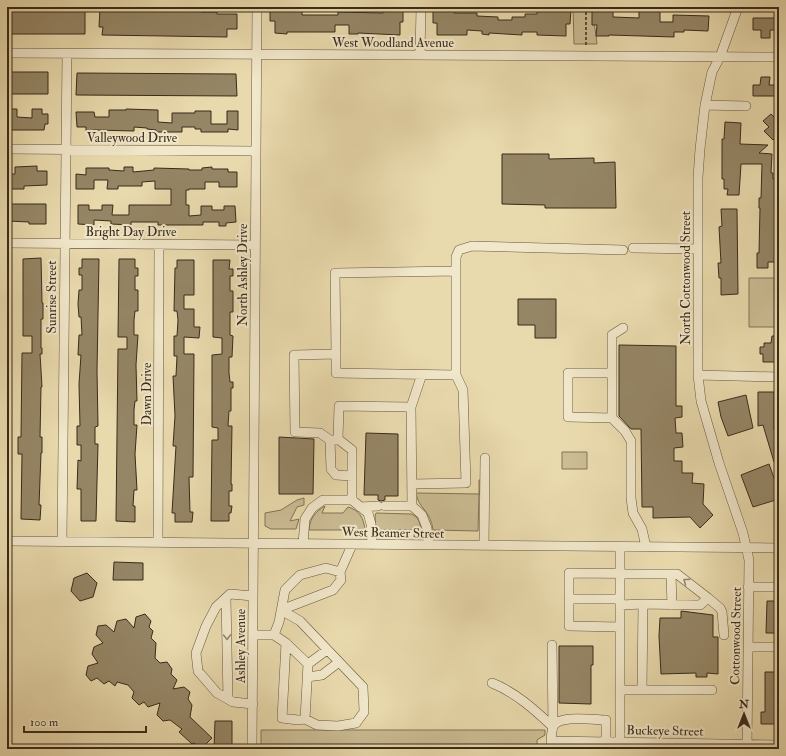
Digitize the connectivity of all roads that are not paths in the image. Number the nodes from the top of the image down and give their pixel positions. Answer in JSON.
{"nodes":[{"id":1,"x":257,"y":7,"type":"edge"},
{"id":2,"x":421,"y":7,"type":"edge"},
{"id":3,"x":738,"y":7,"type":"edge"},
{"id":4,"x":7,"y":53,"type":"edge"},
{"id":5,"x":67,"y":54,"type":"junction"},
{"id":6,"x":256,"y":55,"type":"junction"},
{"id":7,"x":420,"y":55,"type":"junction"},
{"id":8,"x":720,"y":57,"type":"junction"},
{"id":9,"x":779,"y":58,"type":"edge"},
{"id":10,"x":705,"y":105,"type":"junction"},
{"id":11,"x":746,"y":106,"type":"dead end"},
{"id":12,"x":7,"y":149,"type":"edge"},
{"id":13,"x":65,"y":150,"type":"junction"},
{"id":14,"x":256,"y":151,"type":"junction"},
{"id":15,"x":7,"y":243,"type":"edge"},
{"id":16,"x":64,"y":244,"type":"junction"},
{"id":17,"x":159,"y":245,"type":"junction"},
{"id":18,"x":256,"y":245,"type":"junction"},
{"id":19,"x":633,"y":248,"type":"dead end"},
{"id":20,"x":698,"y":249,"type":"junction"},
{"id":21,"x":623,"y":250,"type":"dead end"},
{"id":22,"x":456,"y":271,"type":"junction"},
{"id":23,"x":623,"y":328,"type":"dead end"},
{"id":24,"x":336,"y":354,"type":"junction"},
{"id":25,"x":612,"y":373,"type":"junction"},
{"id":26,"x":422,"y":374,"type":"junction"},
{"id":27,"x":456,"y":375,"type":"junction"},
{"id":28,"x":698,"y":375,"type":"junction"},
{"id":29,"x":779,"y":377,"type":"edge"},
{"id":30,"x":411,"y":407,"type":"junction"},
{"id":31,"x":612,"y":418,"type":"junction"},
{"id":32,"x":334,"y":440,"type":"junction"},
{"id":33,"x":485,"y":458,"type":"dead end"},
{"id":34,"x":352,"y":476,"type":"junction"},
{"id":35,"x":412,"y":484,"type":"junction"},
{"id":36,"x":352,"y":500,"type":"junction"},
{"id":37,"x":360,"y":506,"type":"junction"},
{"id":38,"x":412,"y":506,"type":"junction"},
{"id":39,"x":7,"y":541,"type":"edge"},
{"id":40,"x":62,"y":541,"type":"junction"},
{"id":41,"x":158,"y":542,"type":"junction"},
{"id":42,"x":254,"y":544,"type":"junction"},
{"id":43,"x":303,"y":544,"type":"junction"},
{"id":44,"x":352,"y":545,"type":"junction"},
{"id":45,"x":372,"y":545,"type":"junction"},
{"id":46,"x":429,"y":545,"type":"junction"},
{"id":47,"x":484,"y":546,"type":"junction"},
{"id":48,"x":620,"y":547,"type":"junction"},
{"id":49,"x":646,"y":547,"type":"junction"},
{"id":50,"x":746,"y":548,"type":"junction"},
{"id":51,"x":779,"y":548,"type":"edge"},
{"id":52,"x":340,"y":572,"type":"junction"},
{"id":53,"x":620,"y":573,"type":"junction"},
{"id":54,"x":671,"y":574,"type":"junction"},
{"id":55,"x":748,"y":587,"type":"junction"},
{"id":56,"x":779,"y":588,"type":"edge"},
{"id":57,"x":253,"y":596,"type":"junction"},
{"id":58,"x":226,"y":598,"type":"junction"},
{"id":59,"x":708,"y":598,"type":"junction"},
{"id":60,"x":569,"y":599,"type":"junction"},
{"id":61,"x":620,"y":602,"type":"junction"},
{"id":62,"x":643,"y":604,"type":"junction"},
{"id":63,"x":672,"y":605,"type":"junction"},
{"id":64,"x":282,"y":610,"type":"junction"},
{"id":65,"x":620,"y":627,"type":"junction"},
{"id":66,"x":253,"y":635,"type":"junction"},
{"id":67,"x":274,"y":635,"type":"junction"},
{"id":68,"x":724,"y":635,"type":"dead end"},
{"id":69,"x":286,"y":643,"type":"junction"},
{"id":70,"x":552,"y":645,"type":"dead end"},
{"id":71,"x":748,"y":646,"type":"junction"},
{"id":72,"x":779,"y":647,"type":"edge"},
{"id":73,"x":327,"y":650,"type":"junction"},
{"id":74,"x":339,"y":662,"type":"junction"},
{"id":75,"x":308,"y":664,"type":"junction"},
{"id":76,"x":307,"y":677,"type":"junction"},
{"id":77,"x":492,"y":683,"type":"dead end"},
{"id":78,"x":620,"y":690,"type":"junction"},
{"id":79,"x":642,"y":690,"type":"junction"},
{"id":80,"x":712,"y":690,"type":"dead end"},
{"id":81,"x":228,"y":699,"type":"junction"},
{"id":82,"x":253,"y":704,"type":"junction"},
{"id":83,"x":305,"y":719,"type":"junction"},
{"id":84,"x":553,"y":727,"type":"junction"},
{"id":85,"x":606,"y":742,"type":"junction"},
{"id":86,"x":620,"y":742,"type":"junction"},
{"id":87,"x":551,"y":745,"type":"edge"},
{"id":88,"x":779,"y":745,"type":"edge"},
{"id":89,"x":636,"y":746,"type":"edge"},
{"id":90,"x":747,"y":747,"type":"edge"},
{"id":91,"x":252,"y":749,"type":"edge"}],
"edges":[{"from":1,"to":6,"type":"street","name":"North Ashley Drive"},
{"from":2,"to":7,"type":"street"},
{"from":3,"to":8,"type":"street","name":"North Cottonwood Street"},
{"from":4,"to":5,"type":"street","name":"West Woodland Avenue"},
{"from":5,"to":6,"type":"street","name":"West Woodland Avenue"},
{"from":5,"to":13,"type":"street","name":"Sunrise Street"},
{"from":6,"to":7,"type":"street","name":"West Woodland Avenue"},
{"from":6,"to":14,"type":"street","name":"North Ashley Drive"},
{"from":7,"to":8,"type":"street","name":"West Woodland Avenue"},
{"from":8,"to":9,"type":"street","name":"West Woodland Avenue"},
{"from":8,"to":10,"type":"street","name":"North Cottonwood Street"},
{"from":10,"to":11,"type":"street"},
{"from":10,"to":20,"type":"street","name":"North Cottonwood Street"},
{"from":12,"to":13,"type":"street","name":"Valleywood Drive"},
{"from":13,"to":14,"type":"street","name":"Valleywood Drive"},
{"from":13,"to":16,"type":"street","name":"Sunrise Street"},
{"from":14,"to":18,"type":"street","name":"North Ashley Drive"},
{"from":15,"to":16,"type":"street","name":"Bright Day Drive"},
{"from":16,"to":17,"type":"street","name":"Bright Day Drive"},
{"from":16,"to":40,"type":"street","name":"Sunrise Street"},
{"from":17,"to":18,"type":"street","name":"Bright Day Drive"},
{"from":17,"to":41,"type":"street","name":"Dawn Drive"},
{"from":18,"to":42,"type":"street","name":"North Ashley Drive"},
{"from":19,"to":20,"type":"street"},
{"from":20,"to":28,"type":"street","name":"North Cottonwood Street"},
{"from":21,"to":22,"type":"street"},
{"from":22,"to":24,"type":"street"},
{"from":22,"to":27,"type":"street"},
{"from":23,"to":25,"type":"street"},
{"from":24,"to":26,"type":"street"},
{"from":24,"to":32,"type":"street"},
{"from":25,"to":31,"type":"street"},
{"from":25,"to":31,"type":"street"},
{"from":26,"to":27,"type":"street"},
{"from":26,"to":30,"type":"street"},
{"from":27,"to":35,"type":"street"},
{"from":28,"to":29,"type":"street"},
{"from":28,"to":50,"type":"street","name":"North Cottonwood Street"},
{"from":30,"to":32,"type":"street"},
{"from":30,"to":35,"type":"street"},
{"from":31,"to":49,"type":"street"},
{"from":32,"to":34,"type":"street"},
{"from":32,"to":34,"type":"street"},
{"from":33,"to":47,"type":"street"},
{"from":34,"to":36,"type":"street"},
{"from":35,"to":38,"type":"street"},
{"from":36,"to":37,"type":"street"},
{"from":36,"to":43,"type":"street"},
{"from":37,"to":38,"type":"street"},
{"from":37,"to":45,"type":"street"},
{"from":38,"to":46,"type":"street"},
{"from":39,"to":40,"type":"street","name":"West Beamer Street"},
{"from":40,"to":41,"type":"street","name":"West Beamer Street"},
{"from":41,"to":42,"type":"street","name":"West Beamer Street"},
{"from":42,"to":43,"type":"street","name":"West Beamer Street"},
{"from":42,"to":57,"type":"street","name":"Ashley Avenue"},
{"from":43,"to":44,"type":"street","name":"West Beamer Street"},
{"from":44,"to":45,"type":"street","name":"West Beamer Street"},
{"from":44,"to":52,"type":"street"},
{"from":45,"to":46,"type":"street","name":"West Beamer Street"},
{"from":46,"to":47,"type":"street","name":"West Beamer Street"},
{"from":47,"to":48,"type":"street","name":"West Beamer Street"},
{"from":48,"to":49,"type":"street","name":"West Beamer Street"},
{"from":48,"to":53,"type":"street"},
{"from":49,"to":50,"type":"street","name":"West Beamer Street"},
{"from":50,"to":51,"type":"street","name":"West Beamer Street"},
{"from":50,"to":55,"type":"street","name":"Cottonwood Street"},
{"from":52,"to":64,"type":"street"},
{"from":52,"to":64,"type":"street"},
{"from":53,"to":54,"type":"street"},
{"from":53,"to":60,"type":"street"},
{"from":53,"to":61,"type":"street"},
{"from":59,"to":54,"type":"street","one_way":true},
{"from":54,"to":63,"type":"street"},
{"from":55,"to":56,"type":"street"},
{"from":55,"to":71,"type":"street","name":"Cottonwood Street"},
{"from":57,"to":58,"type":"street"},
{"from":57,"to":66,"type":"street","name":"Ashley Avenue"},
{"from":58,"to":81,"type":"street","one_way":true},
{"from":58,"to":81,"type":"street"},
{"from":59,"to":63,"type":"street"},
{"from":59,"to":68,"type":"street"},
{"from":60,"to":61,"type":"street"},
{"from":60,"to":65,"type":"street"},
{"from":61,"to":62,"type":"street"},
{"from":61,"to":65,"type":"street"},
{"from":62,"to":63,"type":"street"},
{"from":62,"to":79,"type":"street"},
{"from":64,"to":67,"type":"street"},
{"from":64,"to":73,"type":"street"},
{"from":65,"to":78,"type":"street"},
{"from":66,"to":67,"type":"street"},
{"from":66,"to":82,"type":"street","name":"Ashley Avenue"},
{"from":67,"to":69,"type":"street"},
{"from":69,"to":75,"type":"street"},
{"from":69,"to":83,"type":"street"},
{"from":70,"to":84,"type":"street"},
{"from":71,"to":72,"type":"street"},
{"from":71,"to":90,"type":"street","name":"Cottonwood Street"},
{"from":73,"to":74,"type":"street"},
{"from":73,"to":75,"type":"street"},
{"from":74,"to":76,"type":"street"},
{"from":74,"to":83,"type":"street"},
{"from":75,"to":76,"type":"street"},
{"from":76,"to":83,"type":"street"},
{"from":77,"to":84,"type":"street"},
{"from":78,"to":79,"type":"street"},
{"from":78,"to":86,"type":"street"},
{"from":79,"to":80,"type":"street"},
{"from":81,"to":82,"type":"street"},
{"from":82,"to":91,"type":"street","name":"Ashley Avenue"},
{"from":84,"to":85,"type":"street"},
{"from":84,"to":87,"type":"street"},
{"from":85,"to":86,"type":"street","name":"Buckeye Street"},
{"from":85,"to":87,"type":"street","name":"Buckeye Street"},
{"from":86,"to":89,"type":"street","name":"Buckeye Street"},
{"from":88,"to":90,"type":"street","name":"Buckeye Street"},
{"from":89,"to":90,"type":"street","name":"Buckeye Street"}]}
